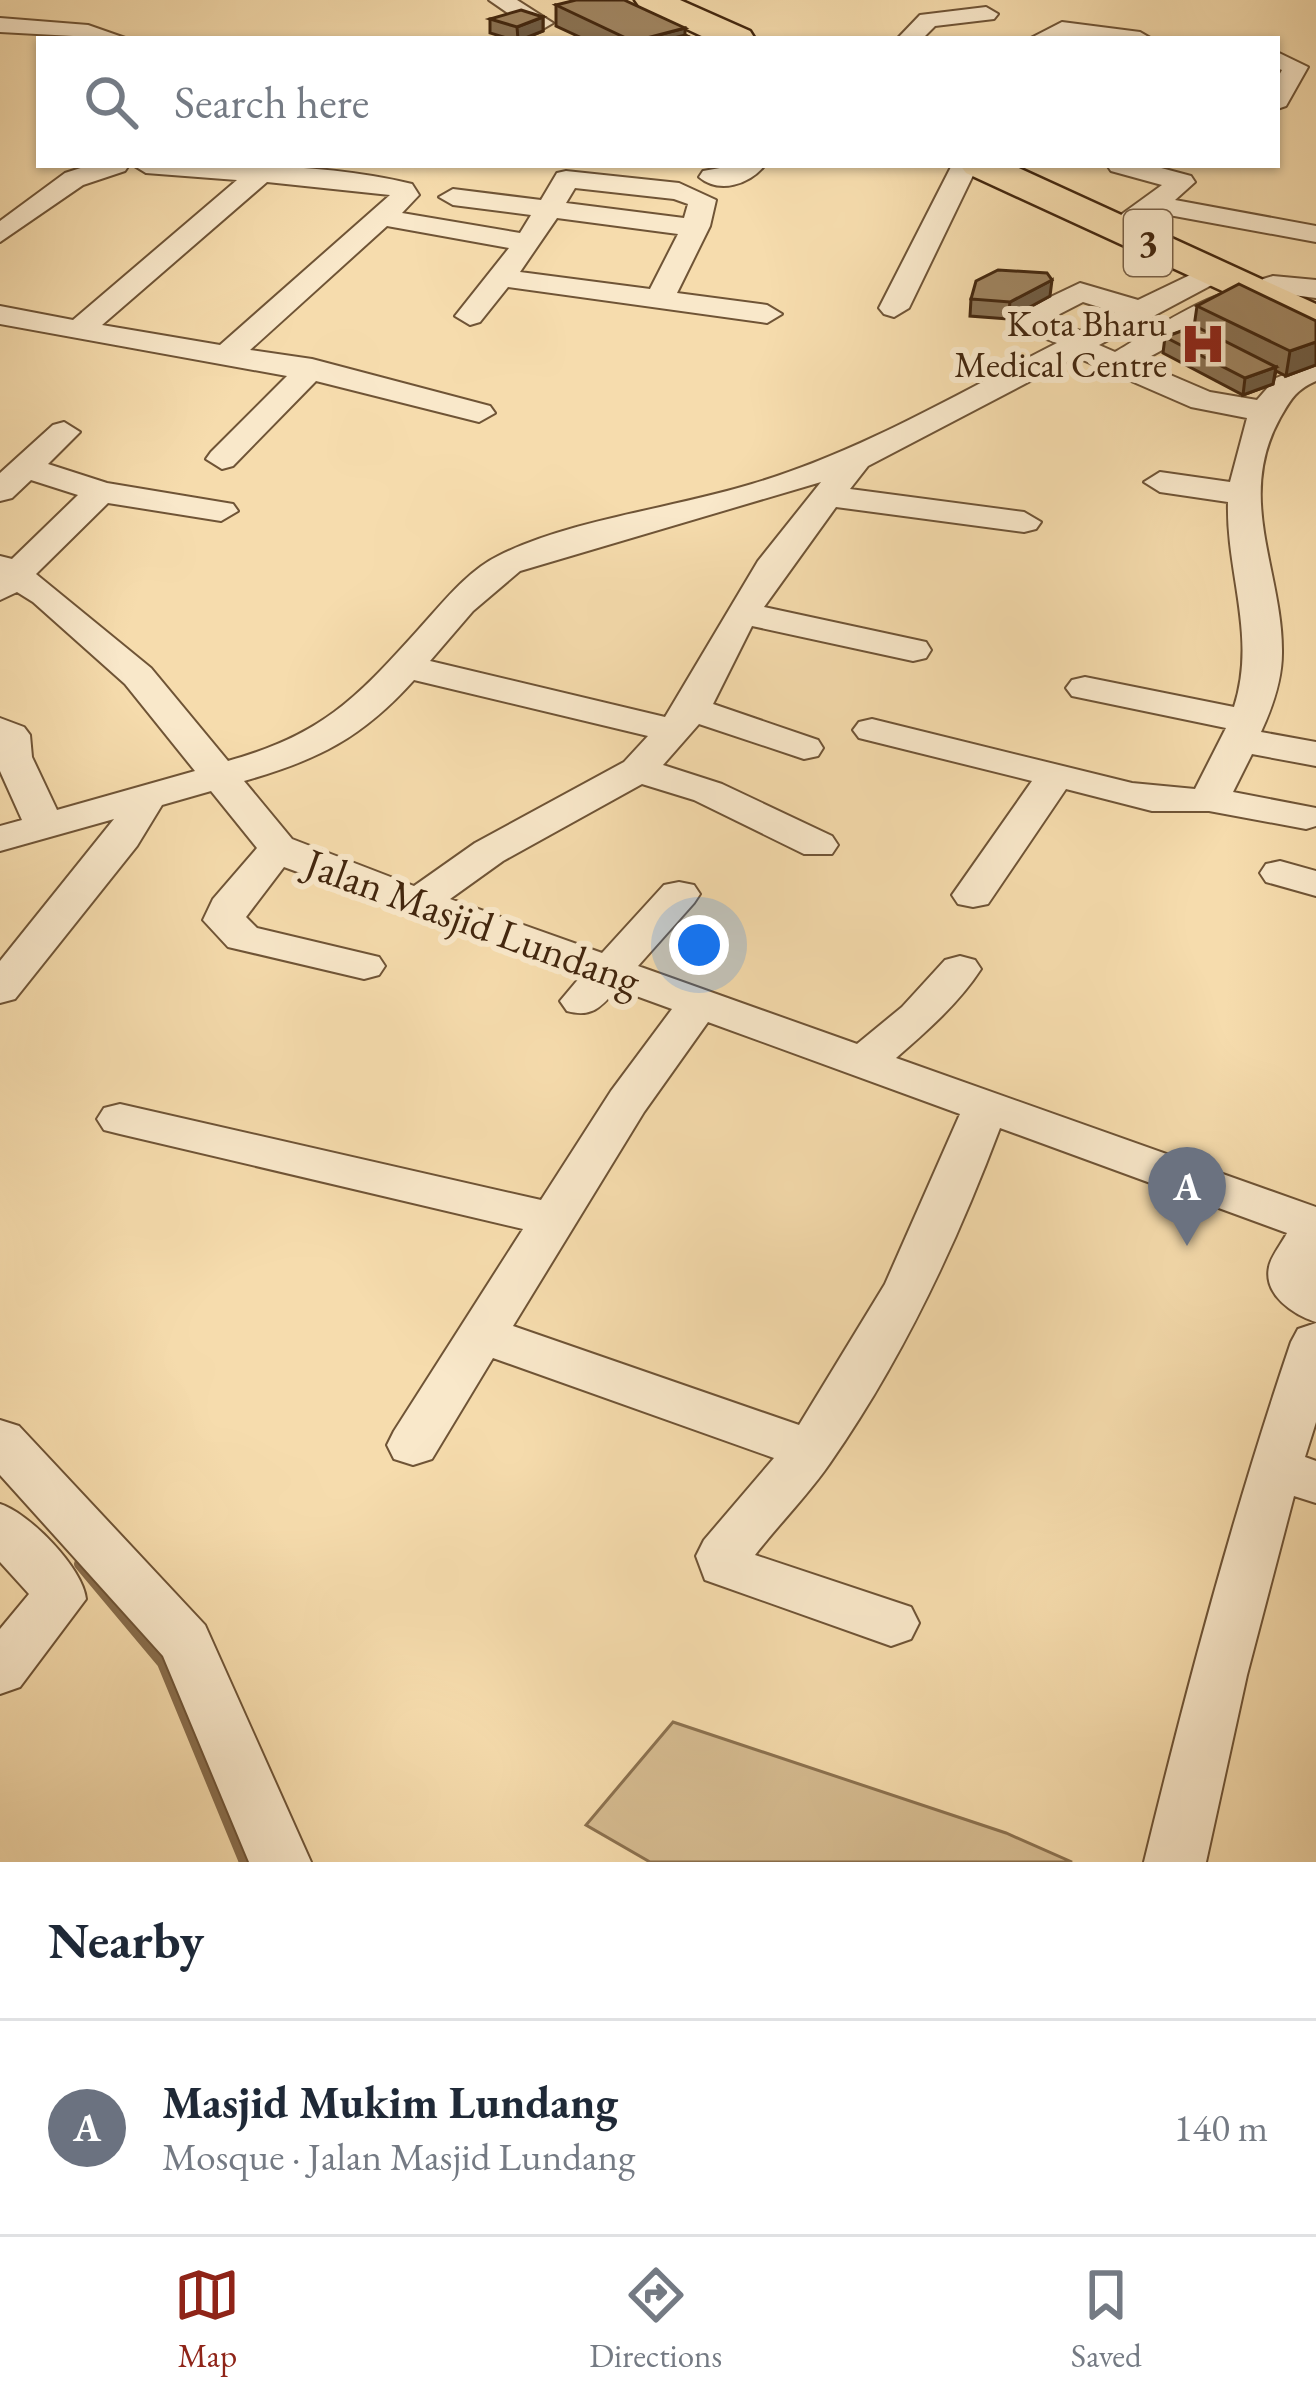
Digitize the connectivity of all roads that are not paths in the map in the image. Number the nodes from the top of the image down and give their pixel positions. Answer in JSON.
{"nodes":[{"id":1,"x":623,"y":0,"type":"edge"},
{"id":2,"x":652,"y":0,"type":"edge"},
{"id":3,"x":934,"y":0,"type":"edge"},
{"id":4,"x":0,"y":5,"type":"edge"},
{"id":5,"x":65,"y":6,"type":"edge"},
{"id":6,"x":507,"y":10,"type":"edge"},
{"id":7,"x":547,"y":18,"type":"edge"},
{"id":8,"x":0,"y":21,"type":"edge"},
{"id":9,"x":989,"y":23,"type":"edge"},
{"id":10,"x":104,"y":36,"type":"edge"},
{"id":11,"x":701,"y":36,"type":"edge"},
{"id":12,"x":730,"y":36,"type":"edge"},
{"id":13,"x":912,"y":36,"type":"edge"},
{"id":14,"x":1047,"y":36,"type":"edge"},
{"id":15,"x":1117,"y":36,"type":"edge"},
{"id":16,"x":106,"y":168,"type":"edge"},
{"id":17,"x":215,"y":168,"type":"edge"},
{"id":18,"x":749,"y":168,"type":"edge"},
{"id":19,"x":963,"y":168,"type":"edge"},
{"id":20,"x":986,"y":168,"type":"edge"},
{"id":21,"x":1020,"y":168,"type":"edge"},
{"id":22,"x":1146,"y":168,"type":"edge"},
{"id":23,"x":30,"y":172,"type":"dead end"},
{"id":24,"x":570,"y":172,"type":"edge"},
{"id":25,"x":261,"y":173,"type":"junction"},
{"id":26,"x":367,"y":173,"type":"edge"},
{"id":27,"x":1188,"y":173,"type":"edge"},
{"id":28,"x":712,"y":177,"type":"dead end"},
{"id":29,"x":74,"y":178,"type":"junction"},
{"id":30,"x":453,"y":197,"type":"dead end"},
{"id":31,"x":548,"y":210,"type":"junction"},
{"id":32,"x":1145,"y":212,"type":"junction"},
{"id":33,"x":381,"y":218,"type":"junction"},
{"id":34,"x":695,"y":228,"type":"junction"},
{"id":35,"x":0,"y":234,"type":"edge"},
{"id":36,"x":1316,"y":234,"type":"edge"},
{"id":37,"x":529,"y":243,"type":"junction"},
{"id":38,"x":503,"y":278,"type":"junction"},
{"id":39,"x":1244,"y":288,"type":"junction"},
{"id":40,"x":1316,"y":289,"type":"edge"},
{"id":41,"x":660,"y":299,"type":"junction"},
{"id":42,"x":1316,"y":304,"type":"edge"},
{"id":43,"x":894,"y":308,"type":"dead end"},
{"id":44,"x":1142,"y":311,"type":"junction"},
{"id":45,"x":767,"y":314,"type":"dead end"},
{"id":46,"x":0,"y":315,"type":"edge"},
{"id":47,"x":470,"y":316,"type":"dead end"},
{"id":48,"x":1316,"y":321,"type":"edge"},
{"id":49,"x":80,"y":330,"type":"junction"},
{"id":50,"x":1316,"y":341,"type":"edge"},
{"id":51,"x":1079,"y":344,"type":"junction"},
{"id":52,"x":229,"y":353,"type":"junction"},
{"id":53,"x":1120,"y":362,"type":"junction"},
{"id":54,"x":312,"y":368,"type":"junction"},
{"id":55,"x":1316,"y":371,"type":"edge"},
{"id":56,"x":1269,"y":412,"type":"junction"},
{"id":57,"x":479,"y":413,"type":"dead end"},
{"id":58,"x":64,"y":432,"type":"dead end"},
{"id":59,"x":222,"y":459,"type":"dead end"},
{"id":60,"x":857,"y":459,"type":"junction"},
{"id":61,"x":26,"y":467,"type":"junction"},
{"id":62,"x":1160,"y":482,"type":"dead end"},
{"id":63,"x":0,"y":491,"type":"edge"},
{"id":64,"x":101,"y":492,"type":"junction"},
{"id":65,"x":1244,"y":494,"type":"junction"},
{"id":66,"x":830,"y":496,"type":"junction"},
{"id":67,"x":221,"y":511,"type":"dead end"},
{"id":68,"x":1024,"y":522,"type":"dead end"},
{"id":69,"x":6,"y":576,"type":"edge"},
{"id":70,"x":745,"y":614,"type":"junction"},
{"id":71,"x":913,"y":650,"type":"dead end"},
{"id":72,"x":407,"y":667,"type":"junction"},
{"id":73,"x":1085,"y":688,"type":"dead end"},
{"id":74,"x":682,"y":720,"type":"junction"},
{"id":75,"x":0,"y":729,"type":"edge"},
{"id":76,"x":872,"y":730,"type":"dead end"},
{"id":77,"x":1244,"y":730,"type":"junction"},
{"id":78,"x":804,"y":748,"type":"dead end"},
{"id":79,"x":1316,"y":754,"type":"edge"},
{"id":80,"x":638,"y":770,"type":"junction"},
{"id":81,"x":1056,"y":775,"type":"junction"},
{"id":82,"x":220,"y":777,"type":"junction"},
{"id":83,"x":148,"y":795,"type":"junction"},
{"id":84,"x":1209,"y":799,"type":"junction"},
{"id":85,"x":1306,"y":817,"type":"dead end"},
{"id":86,"x":43,"y":824,"type":"junction"},
{"id":87,"x":0,"y":839,"type":"edge"},
{"id":88,"x":818,"y":845,"type":"dead end"},
{"id":89,"x":278,"y":848,"type":"junction"},
{"id":90,"x":679,"y":894,"type":"dead end"},
{"id":91,"x":973,"y":895,"type":"dead end"},
{"id":92,"x":418,"y":902,"type":"junction"},
{"id":93,"x":364,"y":966,"type":"dead end"},
{"id":94,"x":960,"y":969,"type":"dead end"},
{"id":95,"x":595,"y":986,"type":"junction"},
{"id":96,"x":0,"y":989,"type":"edge"},
{"id":97,"x":699,"y":1003,"type":"junction"},
{"id":98,"x":863,"y":1062,"type":"junction"},
{"id":99,"x":986,"y":1106,"type":"junction"},
{"id":100,"x":120,"y":1119,"type":"dead end"},
{"id":101,"x":554,"y":1220,"type":"junction"},
{"id":102,"x":1315,"y":1225,"type":"edge"},
{"id":103,"x":1316,"y":1304,"type":"edge"},
{"id":104,"x":485,"y":1336,"type":"junction"},
{"id":105,"x":1316,"y":1342,"type":"edge"},
{"id":106,"x":0,"y":1440,"type":"edge"},
{"id":107,"x":413,"y":1445,"type":"dead end"},
{"id":108,"x":811,"y":1450,"type":"junction"},
{"id":109,"x":1295,"y":1475,"type":"edge"},
{"id":110,"x":0,"y":1525,"type":"edge"},
{"id":111,"x":891,"y":1623,"type":"dead end"},
{"id":112,"x":0,"y":1670,"type":"edge"},
{"id":113,"x":280,"y":1862,"type":"edge"},
{"id":114,"x":1175,"y":1862,"type":"edge"}],
"edges":[{"from":1,"to":11,"type":"highway"},
{"from":2,"to":12,"type":"highway"},
{"from":3,"to":9,"type":"street"},
{"from":4,"to":5,"type":"street"},
{"from":5,"to":8,"type":"street"},
{"from":6,"to":7,"type":"street"},
{"from":8,"to":10,"type":"street"},
{"from":9,"to":13,"type":"street"},
{"from":14,"to":15,"type":"street"},
{"from":16,"to":29,"type":"street"},
{"from":17,"to":25,"type":"street"},
{"from":18,"to":28,"type":"street"},
{"from":19,"to":43,"type":"street"},
{"from":20,"to":39,"type":"highway","number":"3"},
{"from":21,"to":32,"type":"highway","number":"3"},
{"from":22,"to":27,"type":"street"},
{"from":23,"to":29,"type":"street"},
{"from":24,"to":31,"type":"street"},
{"from":24,"to":34,"type":"street"},
{"from":25,"to":26,"type":"street"},
{"from":25,"to":49,"type":"street"},
{"from":26,"to":33,"type":"street"},
{"from":27,"to":32,"type":"street"},
{"from":29,"to":35,"type":"street"},
{"from":30,"to":31,"type":"street"},
{"from":31,"to":34,"type":"street"},
{"from":31,"to":37,"type":"street"},
{"from":32,"to":36,"type":"street"},
{"from":32,"to":39,"type":"highway","number":"3"},
{"from":33,"to":37,"type":"street"},
{"from":33,"to":52,"type":"street"},
{"from":34,"to":41,"type":"street"},
{"from":37,"to":38,"type":"street"},
{"from":38,"to":41,"type":"street"},
{"from":38,"to":47,"type":"street"},
{"from":39,"to":40,"type":"street"},
{"from":39,"to":42,"type":"highway","number":"3"},
{"from":39,"to":44,"type":"street"},
{"from":39,"to":48,"type":"highway","number":"3"},
{"from":39,"to":50,"type":"street"},
{"from":39,"to":53,"type":"street"},
{"from":41,"to":45,"type":"street"},
{"from":44,"to":51,"type":"street"},
{"from":44,"to":51,"type":"street"},
{"from":46,"to":49,"type":"street"},
{"from":49,"to":52,"type":"street"},
{"from":51,"to":53,"type":"street"},
{"from":51,"to":60,"type":"street"},
{"from":52,"to":54,"type":"street"},
{"from":53,"to":56,"type":"street"},
{"from":54,"to":57,"type":"street"},
{"from":54,"to":59,"type":"street"},
{"from":55,"to":56,"type":"street"},
{"from":56,"to":65,"type":"street"},
{"from":58,"to":61,"type":"street"},
{"from":60,"to":66,"type":"street"},
{"from":60,"to":72,"type":"street"},
{"from":61,"to":63,"type":"street"},
{"from":61,"to":64,"type":"street"},
{"from":62,"to":65,"type":"street"},
{"from":64,"to":67,"type":"street"},
{"from":64,"to":69,"type":"street"},
{"from":65,"to":77,"type":"street"},
{"from":66,"to":68,"type":"street"},
{"from":66,"to":70,"type":"street"},
{"from":69,"to":82,"type":"street","name":"Jalan Masjid Lundang"},
{"from":70,"to":71,"type":"street"},
{"from":70,"to":74,"type":"street"},
{"from":72,"to":74,"type":"street"},
{"from":72,"to":82,"type":"street"},
{"from":73,"to":77,"type":"street"},
{"from":74,"to":78,"type":"street"},
{"from":74,"to":80,"type":"street"},
{"from":75,"to":86,"type":"street"},
{"from":76,"to":81,"type":"street"},
{"from":77,"to":79,"type":"street"},
{"from":77,"to":84,"type":"street"},
{"from":80,"to":88,"type":"street"},
{"from":80,"to":92,"type":"street"},
{"from":81,"to":84,"type":"street"},
{"from":81,"to":91,"type":"street"},
{"from":82,"to":83,"type":"street"},
{"from":82,"to":89,"type":"street","name":"Jalan Masjid Lundang"},
{"from":83,"to":86,"type":"street"},
{"from":83,"to":96,"type":"street"},
{"from":84,"to":85,"type":"street"},
{"from":86,"to":87,"type":"street"},
{"from":89,"to":92,"type":"street","name":"Jalan Masjid Lundang"},
{"from":89,"to":93,"type":"street"},
{"from":90,"to":95,"type":"street"},
{"from":92,"to":95,"type":"street","name":"Jalan Masjid Lundang"},
{"from":94,"to":98,"type":"street"},
{"from":95,"to":97,"type":"street","name":"Jalan Masjid Lundang"},
{"from":97,"to":98,"type":"street","name":"Jalan Masjid Lundang"},
{"from":97,"to":101,"type":"street"},
{"from":98,"to":99,"type":"street","name":"Jalan Masjid Lundang"},
{"from":99,"to":102,"type":"street","name":"Jalan Masjid Lundang"},
{"from":99,"to":108,"type":"street"},
{"from":100,"to":101,"type":"street"},
{"from":101,"to":104,"type":"street"},
{"from":102,"to":103,"type":"street"},
{"from":104,"to":107,"type":"street"},
{"from":104,"to":108,"type":"street"},
{"from":105,"to":109,"type":"street"},
{"from":106,"to":113,"type":"street"},
{"from":108,"to":111,"type":"street"},
{"from":109,"to":114,"type":"street"},
{"from":110,"to":112,"type":"street"}]}
